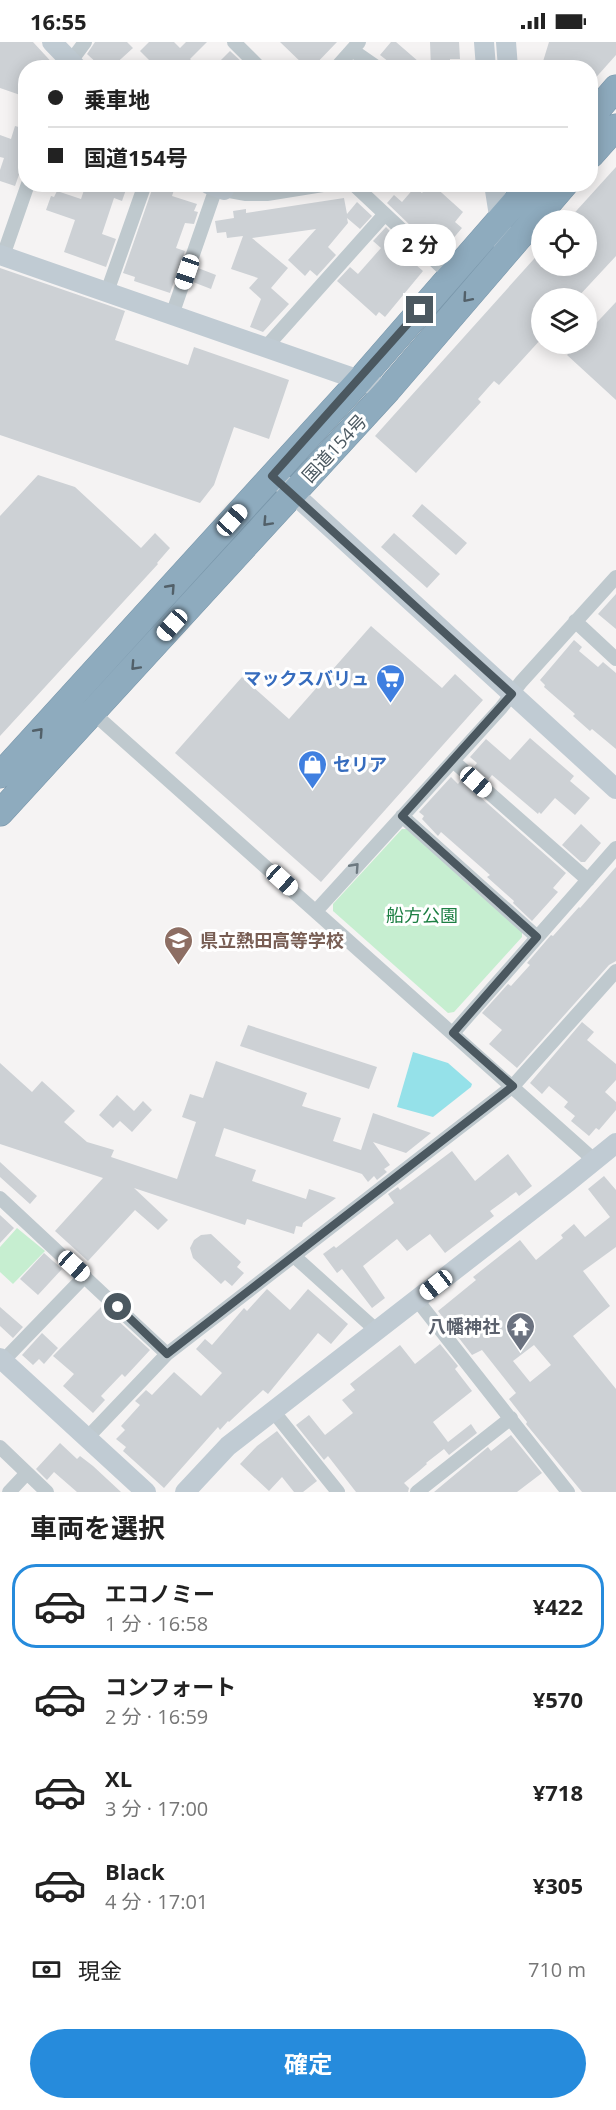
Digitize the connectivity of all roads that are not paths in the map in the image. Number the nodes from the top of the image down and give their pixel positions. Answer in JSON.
{"nodes":[{"id":1,"x":52,"y":42,"type":"edge"},
{"id":2,"x":85,"y":42,"type":"edge"},
{"id":3,"x":234,"y":42,"type":"edge"},
{"id":4,"x":484,"y":42,"type":"edge"},
{"id":5,"x":506,"y":42,"type":"edge"},
{"id":6,"x":356,"y":46,"type":"edge"},
{"id":7,"x":68,"y":60,"type":"edge"},
{"id":8,"x":75,"y":60,"type":"edge"},
{"id":9,"x":252,"y":60,"type":"edge"},
{"id":10,"x":343,"y":60,"type":"edge"},
{"id":11,"x":370,"y":60,"type":"edge"},
{"id":12,"x":485,"y":60,"type":"edge"},
{"id":13,"x":507,"y":60,"type":"edge"},
{"id":14,"x":616,"y":88,"type":"edge"},
{"id":15,"x":598,"y":109,"type":"edge"},
{"id":16,"x":616,"y":127,"type":"edge"},
{"id":17,"x":598,"y":147,"type":"edge"},
{"id":18,"x":25,"y":192,"type":"edge"},
{"id":19,"x":142,"y":192,"type":"edge"},
{"id":20,"x":217,"y":192,"type":"edge"},
{"id":21,"x":238,"y":192,"type":"edge"},
{"id":22,"x":279,"y":192,"type":"edge"},
{"id":23,"x":362,"y":192,"type":"edge"},
{"id":24,"x":495,"y":192,"type":"edge"},
{"id":25,"x":520,"y":192,"type":"edge"},
{"id":26,"x":521,"y":192,"type":"edge"},
{"id":27,"x":558,"y":192,"type":"edge"},
{"id":28,"x":385,"y":214,"type":"junction"},
{"id":29,"x":498,"y":222,"type":"junction"},
{"id":30,"x":524,"y":231,"type":"junction"},
{"id":31,"x":505,"y":254,"type":"junction"},
{"id":32,"x":1,"y":255,"type":"edge"},
{"id":33,"x":451,"y":276,"type":"junction"},
{"id":34,"x":107,"y":292,"type":"junction"},
{"id":35,"x":172,"y":315,"type":"junction"},
{"id":36,"x":266,"y":347,"type":"junction"},
{"id":37,"x":360,"y":380,"type":"junction"},
{"id":38,"x":388,"y":390,"type":"junction"},
{"id":39,"x":272,"y":476,"type":"junction"},
{"id":40,"x":293,"y":493,"type":"junction"},
{"id":41,"x":616,"y":577,"type":"edge"},
{"id":42,"x":575,"y":621,"type":"junction"},
{"id":43,"x":616,"y":659,"type":"edge"},
{"id":44,"x":512,"y":694,"type":"junction"},
{"id":45,"x":92,"y":712,"type":"junction"},
{"id":46,"x":453,"y":761,"type":"junction"},
{"id":47,"x":0,"y":775,"type":"edge"},
{"id":48,"x":616,"y":789,"type":"edge"},
{"id":49,"x":0,"y":813,"type":"edge"},
{"id":50,"x":402,"y":816,"type":"junction"},
{"id":51,"x":616,"y":848,"type":"edge"},
{"id":52,"x":588,"y":880,"type":"junction"},
{"id":53,"x":316,"y":911,"type":"junction"},
{"id":54,"x":537,"y":937,"type":"junction"},
{"id":55,"x":616,"y":971,"type":"edge"},
{"id":56,"x":453,"y":1033,"type":"junction"},
{"id":57,"x":513,"y":1086,"type":"junction"},
{"id":58,"x":616,"y":1143,"type":"edge"},
{"id":59,"x":594,"y":1160,"type":"junction"},
{"id":60,"x":0,"y":1198,"type":"edge"},
{"id":61,"x":295,"y":1257,"type":"junction"},
{"id":62,"x":85,"y":1276,"type":"junction"},
{"id":63,"x":417,"y":1300,"type":"junction"},
{"id":64,"x":376,"y":1330,"type":"junction"},
{"id":65,"x":167,"y":1354,"type":"junction"},
{"id":66,"x":1,"y":1361,"type":"edge"},
{"id":67,"x":273,"y":1411,"type":"junction"},
{"id":68,"x":511,"y":1418,"type":"junction"},
{"id":69,"x":87,"y":1438,"type":"junction"},
{"id":70,"x":0,"y":1448,"type":"edge"},
{"id":71,"x":27,"y":1473,"type":"junction"},
{"id":72,"x":9,"y":1492,"type":"edge"},
{"id":73,"x":47,"y":1492,"type":"edge"},
{"id":74,"x":146,"y":1492,"type":"edge"},
{"id":75,"x":184,"y":1492,"type":"edge"},
{"id":76,"x":338,"y":1492,"type":"edge"},
{"id":77,"x":417,"y":1492,"type":"edge"},
{"id":78,"x":568,"y":1492,"type":"edge"}],
"edges":[{"from":1,"to":7,"type":"street"},
{"from":2,"to":8,"type":"street"},
{"from":3,"to":9,"type":"street"},
{"from":4,"to":12,"type":"street"},
{"from":5,"to":13,"type":"street"},
{"from":6,"to":10,"type":"street"},
{"from":6,"to":11,"type":"street"},
{"from":14,"to":15,"type":"highway"},
{"from":16,"to":17,"type":"highway"},
{"from":18,"to":32,"type":"street"},
{"from":19,"to":34,"type":"street"},
{"from":20,"to":35,"type":"street"},
{"from":21,"to":22,"type":"street"},
{"from":23,"to":28,"type":"street"},
{"from":24,"to":29,"type":"street"},
{"from":25,"to":29,"type":"highway","name":"国道154号"},
{"from":26,"to":30,"type":"street"},
{"from":27,"to":30,"type":"highway","name":"国道154号"},
{"from":28,"to":33,"type":"street"},
{"from":28,"to":36,"type":"street"},
{"from":29,"to":31,"type":"street"},
{"from":29,"to":33,"type":"highway","name":"国道154号"},
{"from":30,"to":31,"type":"highway","name":"国道154号"},
{"from":31,"to":38,"type":"highway","name":"国道154号","one_way":true},
{"from":32,"to":34,"type":"street"},
{"from":33,"to":37,"type":"highway","name":"国道154号"},
{"from":34,"to":35,"type":"street"},
{"from":35,"to":36,"type":"street"},
{"from":36,"to":37,"type":"street"},
{"from":37,"to":38,"type":"street"},
{"from":37,"to":39,"type":"highway","name":"国道154号"},
{"from":38,"to":40,"type":"highway","name":"国道154号"},
{"from":39,"to":40,"type":"street"},
{"from":47,"to":39,"type":"highway","name":"国道154号","one_way":true},
{"from":40,"to":44,"type":"street"},
{"from":40,"to":45,"type":"highway","name":"国道154号","one_way":true},
{"from":41,"to":42,"type":"street"},
{"from":42,"to":43,"type":"street"},
{"from":42,"to":44,"type":"street"},
{"from":44,"to":46,"type":"street"},
{"from":44,"to":48,"type":"street"},
{"from":45,"to":49,"type":"highway","name":"国道154号"},
{"from":45,"to":53,"type":"street"},
{"from":46,"to":50,"type":"street"},
{"from":46,"to":52,"type":"street"},
{"from":53,"to":50,"type":"street","one_way":true},
{"from":50,"to":54,"type":"street"},
{"from":51,"to":52,"type":"street"},
{"from":52,"to":54,"type":"street"},
{"from":53,"to":56,"type":"street"},
{"from":54,"to":56,"type":"street"},
{"from":55,"to":57,"type":"street"},
{"from":56,"to":57,"type":"street"},
{"from":57,"to":59,"type":"street"},
{"from":57,"to":61,"type":"street"},
{"from":58,"to":59,"type":"street"},
{"from":59,"to":63,"type":"street"},
{"from":60,"to":62,"type":"street"},
{"from":61,"to":64,"type":"street"},
{"from":61,"to":65,"type":"street"},
{"from":62,"to":65,"type":"street"},
{"from":62,"to":66,"type":"street"},
{"from":63,"to":64,"type":"street"},
{"from":63,"to":68,"type":"street"},
{"from":64,"to":67,"type":"street"},
{"from":65,"to":69,"type":"street"},
{"from":66,"to":69,"type":"street"},
{"from":67,"to":75,"type":"street"},
{"from":67,"to":76,"type":"street"},
{"from":68,"to":77,"type":"street"},
{"from":68,"to":78,"type":"street"},
{"from":69,"to":74,"type":"street"},
{"from":70,"to":71,"type":"street"},
{"from":71,"to":72,"type":"street"},
{"from":71,"to":73,"type":"street"}]}
